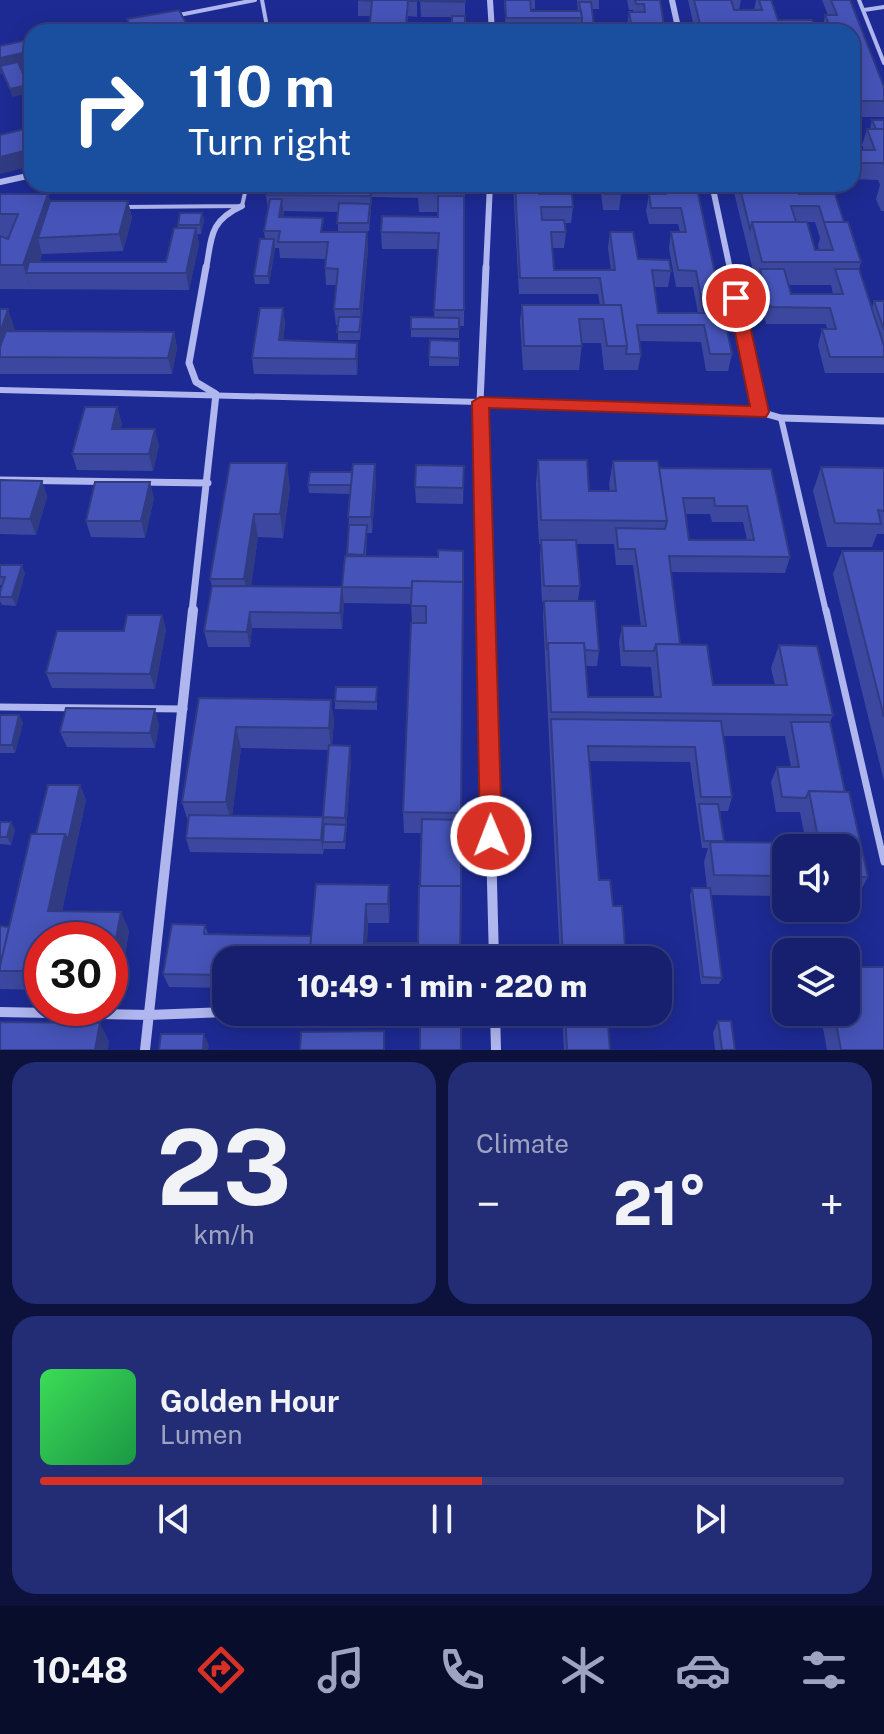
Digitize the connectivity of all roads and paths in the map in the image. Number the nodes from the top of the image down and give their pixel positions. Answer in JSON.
{"nodes":[{"id":1,"x":255,"y":0,"type":"edge"},
{"id":2,"x":262,"y":0,"type":"edge"},
{"id":3,"x":490,"y":0,"type":"edge"},
{"id":4,"x":672,"y":0,"type":"edge"},
{"id":5,"x":859,"y":0,"type":"edge"},
{"id":6,"x":884,"y":7,"type":"edge"},
{"id":7,"x":864,"y":10,"type":"junction"},
{"id":8,"x":168,"y":17,"type":"edge"},
{"id":9,"x":140,"y":23,"type":"edge"},
{"id":10,"x":135,"y":24,"type":"edge"},
{"id":11,"x":268,"y":24,"type":"edge"},
{"id":12,"x":492,"y":24,"type":"edge"},
{"id":13,"x":677,"y":24,"type":"edge"},
{"id":14,"x":884,"y":63,"type":"edge"},
{"id":15,"x":24,"y":177,"type":"edge"},
{"id":16,"x":0,"y":182,"type":"edge"},
{"id":17,"x":245,"y":192,"type":"edge"},
{"id":18,"x":490,"y":192,"type":"edge"},
{"id":19,"x":714,"y":192,"type":"edge"},
{"id":20,"x":242,"y":206,"type":"junction"},
{"id":21,"x":119,"y":207,"type":"edge"},
{"id":22,"x":0,"y":390,"type":"edge"},
{"id":23,"x":216,"y":394,"type":"junction"},
{"id":24,"x":480,"y":402,"type":"junction"},
{"id":25,"x":760,"y":412,"type":"junction"},
{"id":26,"x":781,"y":418,"type":"junction"},
{"id":27,"x":884,"y":421,"type":"edge"},
{"id":28,"x":0,"y":480,"type":"edge"},
{"id":29,"x":208,"y":483,"type":"junction"},
{"id":30,"x":0,"y":707,"type":"edge"},
{"id":31,"x":184,"y":709,"type":"junction"},
{"id":32,"x":884,"y":862,"type":"edge"},
{"id":33,"x":494,"y":946,"type":"edge"},
{"id":34,"x":0,"y":1012,"type":"edge"},
{"id":35,"x":212,"y":1013,"type":"edge"},
{"id":36,"x":149,"y":1015,"type":"junction"},
{"id":37,"x":495,"y":1026,"type":"edge"},
{"id":38,"x":145,"y":1050,"type":"edge"},
{"id":39,"x":496,"y":1050,"type":"edge"}],
"edges":[{"from":1,"to":8,"type":"lane"},
{"from":2,"to":11,"type":"lane"},
{"from":3,"to":12,"type":"street"},
{"from":4,"to":13,"type":"street"},
{"from":5,"to":7,"type":"lane"},
{"from":6,"to":7,"type":"lane"},
{"from":7,"to":14,"type":"lane"},
{"from":9,"to":10,"type":"lane"},
{"from":15,"to":16,"type":"street"},
{"from":17,"to":20,"type":"lane"},
{"from":18,"to":24,"type":"street"},
{"from":19,"to":25,"type":"street"},
{"from":20,"to":21,"type":"lane"},
{"from":20,"to":23,"type":"street"},
{"from":22,"to":23,"type":"lane"},
{"from":23,"to":24,"type":"lane"},
{"from":23,"to":29,"type":"street"},
{"from":24,"to":25,"type":"street"},
{"from":24,"to":33,"type":"street"},
{"from":25,"to":26,"type":"street"},
{"from":26,"to":27,"type":"street"},
{"from":26,"to":32,"type":"lane"},
{"from":28,"to":29,"type":"street"},
{"from":29,"to":31,"type":"street"},
{"from":30,"to":31,"type":"lane"},
{"from":31,"to":36,"type":"street"},
{"from":34,"to":36,"type":"street"},
{"from":35,"to":36,"type":"street"},
{"from":36,"to":38,"type":"street"},
{"from":37,"to":39,"type":"street"}]}
